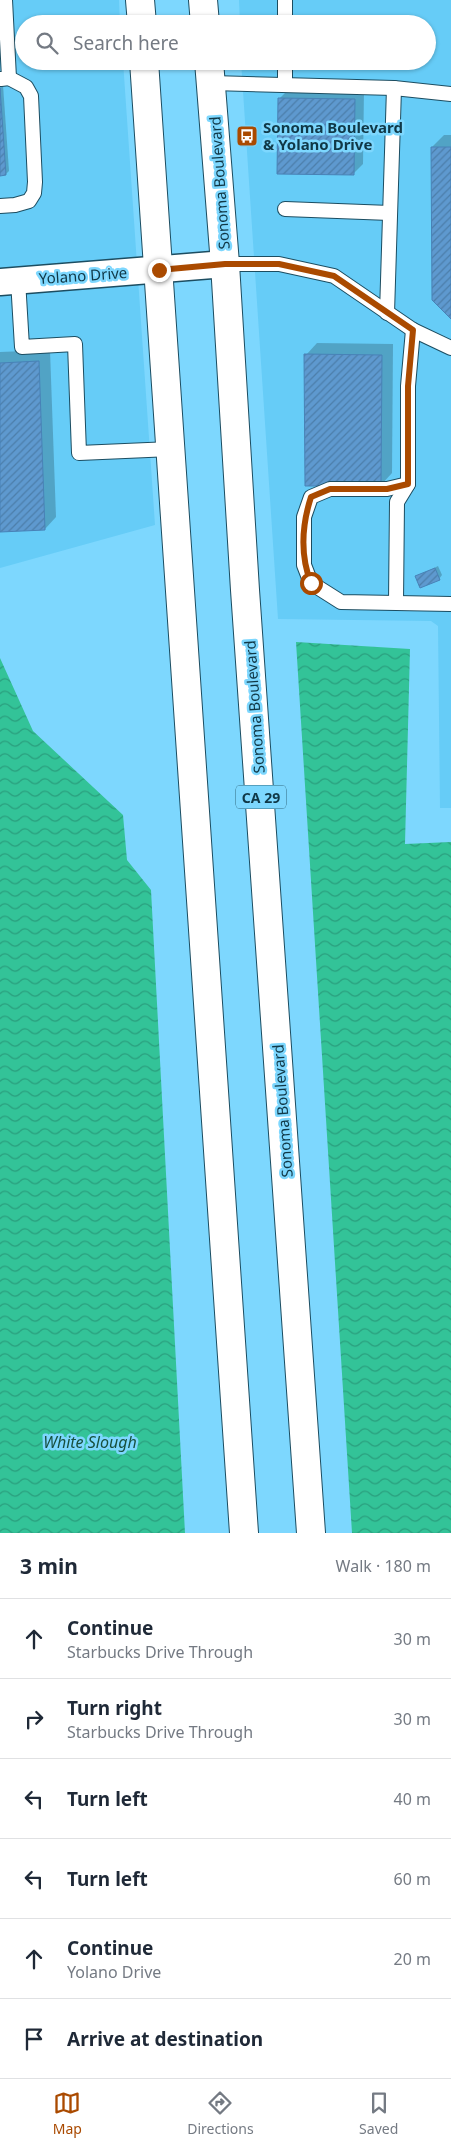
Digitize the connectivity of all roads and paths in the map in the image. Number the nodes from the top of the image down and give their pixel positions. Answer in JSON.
{"nodes":[{"id":1,"x":0,"y":0,"type":"edge"},
{"id":2,"x":5,"y":0,"type":"edge"},
{"id":3,"x":140,"y":0,"type":"edge"},
{"id":4,"x":203,"y":0,"type":"edge"},
{"id":5,"x":284,"y":0,"type":"edge"},
{"id":6,"x":141,"y":15,"type":"edge"},
{"id":7,"x":204,"y":15,"type":"edge"},
{"id":8,"x":285,"y":15,"type":"edge"},
{"id":9,"x":145,"y":70,"type":"edge"},
{"id":10,"x":285,"y":70,"type":"edge"},
{"id":11,"x":210,"y":72,"type":"edge"},
{"id":12,"x":4,"y":78,"type":"edge"},
{"id":13,"x":285,"y":85,"type":"junction"},
{"id":14,"x":394,"y":88,"type":"junction"},
{"id":15,"x":451,"y":94,"type":"edge"},
{"id":16,"x":0,"y":206,"type":"edge"},
{"id":17,"x":285,"y":209,"type":"dead end"},
{"id":18,"x":390,"y":213,"type":"junction"},
{"id":19,"x":225,"y":264,"type":"junction"},
{"id":20,"x":159,"y":270,"type":"junction"},
{"id":21,"x":9,"y":281,"type":"edge"},
{"id":22,"x":387,"y":313,"type":"junction"},
{"id":23,"x":413,"y":330,"type":"junction"},
{"id":24,"x":451,"y":348,"type":"edge"},
{"id":25,"x":171,"y":449,"type":"junction"},
{"id":26,"x":408,"y":484,"type":"junction"},
{"id":27,"x":396,"y":602,"type":"junction"},
{"id":28,"x":451,"y":604,"type":"edge"},
{"id":29,"x":244,"y":1533,"type":"edge"},
{"id":30,"x":310,"y":1533,"type":"edge"}],
"edges":[{"from":1,"to":2,"type":"lane"},
{"from":2,"to":12,"type":"lane"},
{"from":3,"to":6,"type":"main road"},
{"from":4,"to":7,"type":"main road"},
{"from":5,"to":8,"type":"lane"},
{"from":9,"to":20,"type":"main road"},
{"from":10,"to":13,"type":"lane"},
{"from":11,"to":13,"type":"lane"},
{"from":11,"to":19,"type":"main road","name":"Sonoma Boulevard","number":"CA 29"},
{"from":12,"to":16,"type":"lane"},
{"from":13,"to":14,"type":"lane"},
{"from":14,"to":15,"type":"lane"},
{"from":14,"to":18,"type":"lane"},
{"from":17,"to":18,"type":"lane"},
{"from":18,"to":22,"type":"lane"},
{"from":19,"to":20,"type":"street","name":"Yolano Drive"},
{"from":19,"to":22,"type":"lane"},
{"from":19,"to":30,"type":"main road","name":"Sonoma Boulevard","number":"CA 29"},
{"from":20,"to":21,"type":"street","name":"Yolano Drive"},
{"from":20,"to":25,"type":"main road"},
{"from":21,"to":25,"type":"lane"},
{"from":22,"to":23,"type":"lane"},
{"from":23,"to":24,"type":"lane"},
{"from":23,"to":26,"type":"lane"},
{"from":25,"to":29,"type":"main road"},
{"from":26,"to":27,"type":"lane"},
{"from":26,"to":27,"type":"lane"},
{"from":27,"to":28,"type":"lane"}]}
